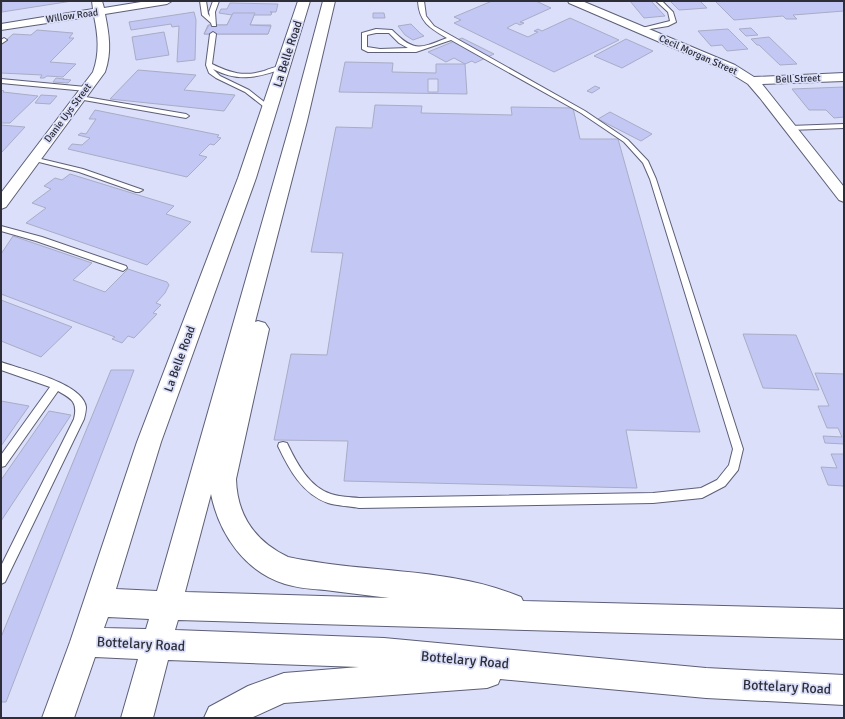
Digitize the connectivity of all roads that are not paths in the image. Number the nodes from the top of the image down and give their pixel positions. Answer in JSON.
{"nodes":[{"id":1,"x":167,"y":1,"type":"edge"},
{"id":2,"x":203,"y":1,"type":"edge"},
{"id":3,"x":216,"y":1,"type":"edge"},
{"id":4,"x":304,"y":1,"type":"edge"},
{"id":5,"x":328,"y":1,"type":"edge"},
{"id":6,"x":421,"y":1,"type":"edge"},
{"id":7,"x":573,"y":1,"type":"edge"},
{"id":8,"x":659,"y":1,"type":"edge"},
{"id":9,"x":98,"y":7,"type":"edge"},
{"id":10,"x":1,"y":27,"type":"edge"},
{"id":11,"x":640,"y":30,"type":"junction"},
{"id":12,"x":213,"y":34,"type":"dead end"},
{"id":13,"x":450,"y":38,"type":"junction"},
{"id":14,"x":416,"y":50,"type":"junction"},
{"id":15,"x":209,"y":65,"type":"junction"},
{"id":16,"x":283,"y":67,"type":"junction"},
{"id":17,"x":844,"y":77,"type":"edge"},
{"id":18,"x":1,"y":81,"type":"edge"},
{"id":19,"x":752,"y":81,"type":"junction"},
{"id":20,"x":83,"y":94,"type":"junction"},
{"id":21,"x":270,"y":109,"type":"junction"},
{"id":22,"x":186,"y":116,"type":"dead end"},
{"id":23,"x":844,"y":126,"type":"edge"},
{"id":24,"x":790,"y":128,"type":"junction"},
{"id":25,"x":33,"y":159,"type":"junction"},
{"id":26,"x":140,"y":190,"type":"dead end"},
{"id":27,"x":844,"y":197,"type":"edge"},
{"id":28,"x":1,"y":204,"type":"edge"},
{"id":29,"x":1,"y":228,"type":"edge"},
{"id":30,"x":267,"y":241,"type":"junction"},
{"id":31,"x":123,"y":268,"type":"dead end"},
{"id":32,"x":1,"y":367,"type":"edge"},
{"id":33,"x":56,"y":386,"type":"junction"},
{"id":34,"x":283,"y":446,"type":"dead end"},
{"id":35,"x":1,"y":463,"type":"edge"},
{"id":36,"x":1,"y":578,"type":"edge"},
{"id":37,"x":97,"y":602,"type":"junction"},
{"id":38,"x":168,"y":606,"type":"junction"},
{"id":39,"x":545,"y":616,"type":"junction"},
{"id":40,"x":844,"y":624,"type":"edge"},
{"id":41,"x":84,"y":642,"type":"junction"},
{"id":42,"x":157,"y":645,"type":"junction"},
{"id":43,"x":550,"y":668,"type":"junction"},
{"id":44,"x":844,"y":690,"type":"edge"},
{"id":45,"x":58,"y":718,"type":"edge"},
{"id":46,"x":137,"y":718,"type":"edge"},
{"id":47,"x":220,"y":718,"type":"edge"}],
"edges":[{"from":1,"to":9,"type":"street","name":"Willow Road"},
{"from":2,"to":3,"type":"lane"},
{"from":4,"to":16,"type":"main road","name":"La Belle Road"},
{"from":5,"to":30,"type":"main road","name":"La Belle Road"},
{"from":6,"to":13,"type":"lane"},
{"from":7,"to":11,"type":"street","name":"Cecil Morgan Street"},
{"from":8,"to":11,"type":"lane"},
{"from":9,"to":10,"type":"street","name":"Willow Road"},
{"from":9,"to":20,"type":"street","name":"Danie Uys Street"},
{"from":11,"to":19,"type":"street","name":"Cecil Morgan Street"},
{"from":12,"to":15,"type":"lane"},
{"from":13,"to":14,"type":"lane"},
{"from":13,"to":34,"type":"lane"},
{"from":14,"to":14,"type":"lane"},
{"from":15,"to":16,"type":"lane"},
{"from":15,"to":21,"type":"lane"},
{"from":16,"to":21,"type":"main road","name":"La Belle Road"},
{"from":17,"to":19,"type":"street","name":"Bell Street"},
{"from":18,"to":20,"type":"lane"},
{"from":19,"to":24,"type":"street","name":"Cecil Morgan Street"},
{"from":20,"to":22,"type":"lane"},
{"from":20,"to":25,"type":"street","name":"Danie Uys Street"},
{"from":21,"to":37,"type":"main road","name":"La Belle Road"},
{"from":23,"to":24,"type":"lane"},
{"from":24,"to":27,"type":"street","name":"Cecil Morgan Street"},
{"from":25,"to":26,"type":"lane"},
{"from":25,"to":28,"type":"street","name":"Danie Uys Street"},
{"from":29,"to":31,"type":"lane"},
{"from":30,"to":38,"type":"main road","name":"La Belle Road"},
{"from":30,"to":39,"type":"main road"},
{"from":32,"to":33,"type":"lane"},
{"from":33,"to":35,"type":"lane"},
{"from":33,"to":36,"type":"lane"},
{"from":37,"to":38,"type":"main road"},
{"from":37,"to":41,"type":"main road","name":"La Belle Road"},
{"from":38,"to":39,"type":"main road"},
{"from":38,"to":42,"type":"main road","name":"La Belle Road"},
{"from":39,"to":40,"type":"main road"},
{"from":41,"to":42,"type":"main road","name":"Bottelary Road"},
{"from":41,"to":45,"type":"main road","name":"La Belle Road"},
{"from":42,"to":43,"type":"main road","name":"Bottelary Road"},
{"from":42,"to":46,"type":"main road","name":"La Belle Road"},
{"from":43,"to":44,"type":"main road","name":"Bottelary Road"},
{"from":43,"to":47,"type":"main road"}]}
